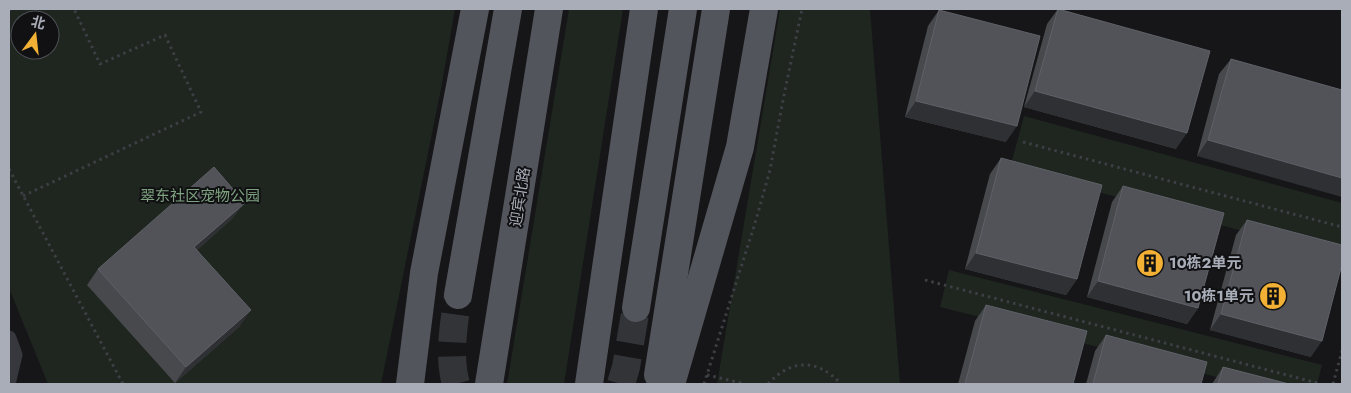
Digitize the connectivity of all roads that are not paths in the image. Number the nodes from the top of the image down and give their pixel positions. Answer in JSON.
{"nodes":[{"id":1,"x":475,"y":9,"type":"edge"},
{"id":2,"x":508,"y":9,"type":"edge"},
{"id":3,"x":549,"y":9,"type":"edge"},
{"id":4,"x":644,"y":9,"type":"edge"},
{"id":5,"x":683,"y":9,"type":"edge"},
{"id":6,"x":716,"y":9,"type":"edge"},
{"id":7,"x":764,"y":9,"type":"edge"},
{"id":8,"x":516,"y":226,"type":"junction"},
{"id":9,"x":458,"y":295,"type":"tunnel mouth"},
{"id":10,"x":636,"y":308,"type":"tunnel mouth"},
{"id":11,"x":9,"y":338,"type":"edge"},
{"id":12,"x":9,"y":380,"type":"edge"},
{"id":13,"x":410,"y":384,"type":"edge"},
{"id":14,"x":481,"y":384,"type":"edge"},
{"id":15,"x":490,"y":384,"type":"edge"},
{"id":16,"x":589,"y":384,"type":"edge"},
{"id":17,"x":657,"y":384,"type":"edge"},
{"id":18,"x":671,"y":384,"type":"edge"}],
"edges":[{"from":1,"to":13,"type":"main road"},
{"from":2,"to":9,"type":"main road"},
{"from":3,"to":8,"type":"main road","name":"迎宾北路"},
{"from":4,"to":16,"type":"main road"},
{"from":5,"to":10,"type":"main road"},
{"from":6,"to":17,"type":"main road"},
{"from":7,"to":18,"type":"main road"},
{"from":8,"to":14,"type":"main road"},
{"from":8,"to":15,"type":"main road","name":"迎宾北路"},
{"from":11,"to":12,"type":"lane"}]}
